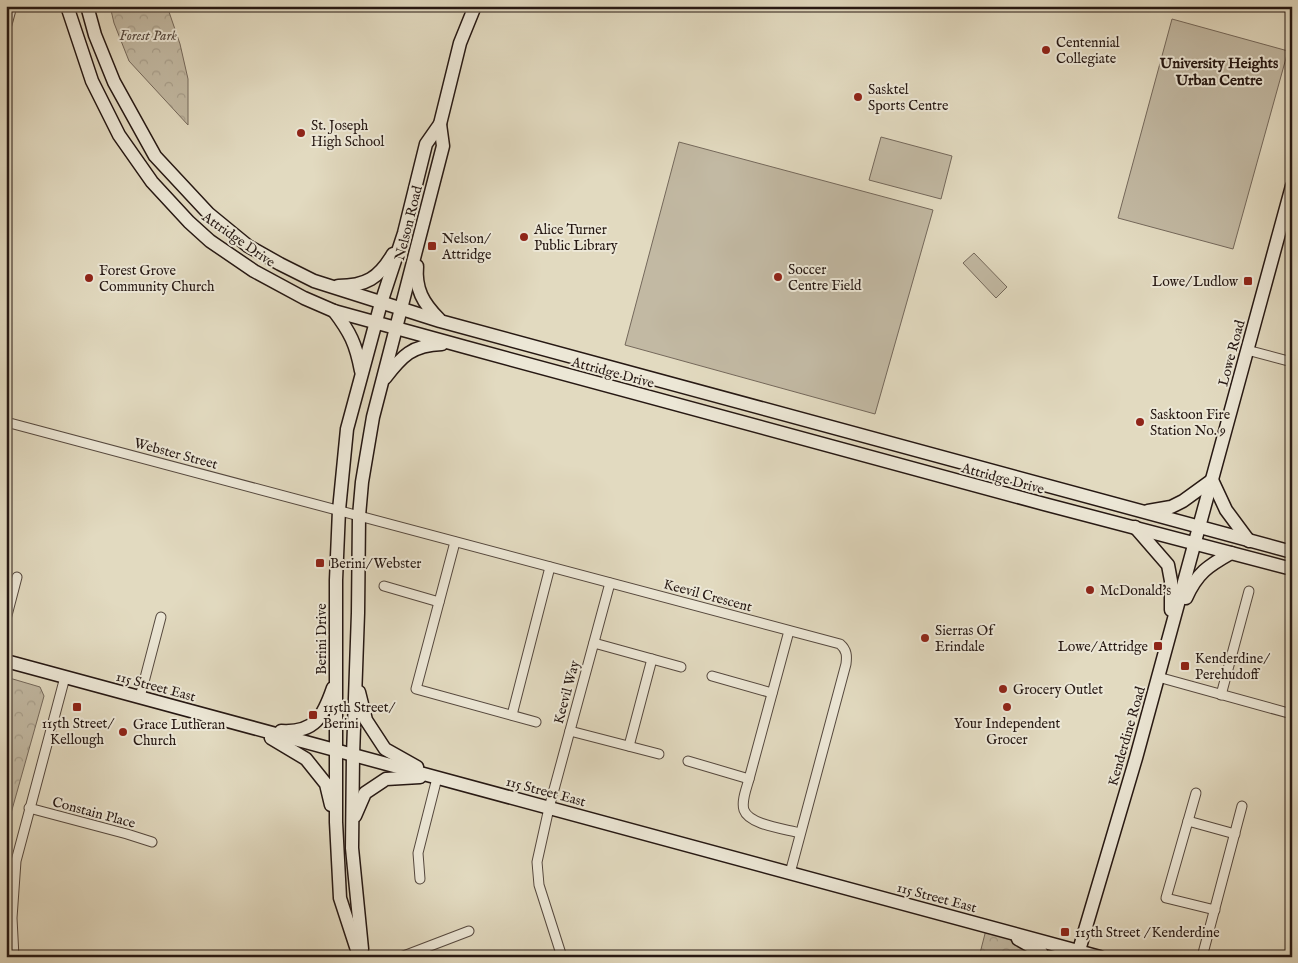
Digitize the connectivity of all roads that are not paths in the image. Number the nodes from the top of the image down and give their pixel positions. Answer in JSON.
{"nodes":[{"id":1,"x":12,"y":6,"type":"edge"},
{"id":2,"x":67,"y":6,"type":"edge"},
{"id":3,"x":87,"y":6,"type":"edge"},
{"id":4,"x":476,"y":9,"type":"edge"},
{"id":5,"x":6,"y":28,"type":"edge"},
{"id":6,"x":440,"y":124,"type":"junction"},
{"id":7,"x":1292,"y":186,"type":"edge"},
{"id":8,"x":402,"y":239,"type":"junction"},
{"id":9,"x":419,"y":244,"type":"junction"},
{"id":10,"x":326,"y":286,"type":"junction"},
{"id":11,"x":381,"y":303,"type":"junction"},
{"id":12,"x":401,"y":309,"type":"junction"},
{"id":13,"x":334,"y":311,"type":"junction"},
{"id":14,"x":440,"y":321,"type":"junction"},
{"id":15,"x":376,"y":322,"type":"junction"},
{"id":16,"x":396,"y":328,"type":"junction"},
{"id":17,"x":452,"y":344,"type":"junction"},
{"id":18,"x":1247,"y":350,"type":"junction"},
{"id":19,"x":1292,"y":362,"type":"edge"},
{"id":20,"x":362,"y":375,"type":"junction"},
{"id":21,"x":382,"y":382,"type":"junction"},
{"id":22,"x":6,"y":422,"type":"edge"},
{"id":23,"x":1212,"y":480,"type":"junction"},
{"id":24,"x":339,"y":510,"type":"junction"},
{"id":25,"x":1145,"y":512,"type":"junction"},
{"id":26,"x":359,"y":516,"type":"junction"},
{"id":27,"x":1135,"y":527,"type":"junction"},
{"id":28,"x":1199,"y":527,"type":"junction"},
{"id":29,"x":1249,"y":541,"type":"junction"},
{"id":30,"x":455,"y":542,"type":"junction"},
{"id":31,"x":1195,"y":544,"type":"junction"},
{"id":32,"x":1292,"y":552,"type":"edge"},
{"id":33,"x":1231,"y":553,"type":"junction"},
{"id":34,"x":550,"y":567,"type":"junction"},
{"id":35,"x":1292,"y":568,"type":"edge"},
{"id":36,"x":17,"y":577,"type":"dead end"},
{"id":37,"x":610,"y":583,"type":"junction"},
{"id":38,"x":384,"y":586,"type":"dead end"},
{"id":39,"x":1249,"y":591,"type":"dead end"},
{"id":40,"x":439,"y":602,"type":"junction"},
{"id":41,"x":161,"y":617,"type":"dead end"},
{"id":42,"x":6,"y":619,"type":"edge"},
{"id":43,"x":790,"y":631,"type":"junction"},
{"id":44,"x":1170,"y":632,"type":"junction"},
{"id":45,"x":594,"y":644,"type":"junction"},
{"id":46,"x":652,"y":659,"type":"junction"},
{"id":47,"x":6,"y":660,"type":"edge"},
{"id":48,"x":681,"y":667,"type":"dead end"},
{"id":49,"x":355,"y":673,"type":"junction"},
{"id":50,"x":336,"y":676,"type":"junction"},
{"id":51,"x":712,"y":676,"type":"dead end"},
{"id":52,"x":65,"y":677,"type":"junction"},
{"id":53,"x":1158,"y":677,"type":"junction"},
{"id":54,"x":772,"y":693,"type":"junction"},
{"id":55,"x":1220,"y":695,"type":"junction"},
{"id":56,"x":140,"y":697,"type":"junction"},
{"id":57,"x":1292,"y":714,"type":"edge"},
{"id":58,"x":512,"y":715,"type":"junction"},
{"id":59,"x":536,"y":722,"type":"dead end"},
{"id":60,"x":249,"y":727,"type":"junction"},
{"id":61,"x":570,"y":731,"type":"junction"},
{"id":62,"x":629,"y":746,"type":"junction"},
{"id":63,"x":336,"y":750,"type":"junction"},
{"id":64,"x":659,"y":754,"type":"dead end"},
{"id":65,"x":353,"y":755,"type":"junction"},
{"id":66,"x":688,"y":762,"type":"dead end"},
{"id":67,"x":435,"y":777,"type":"junction"},
{"id":68,"x":749,"y":779,"type":"junction"},
{"id":69,"x":1196,"y":792,"type":"dead end"},
{"id":70,"x":1242,"y":806,"type":"dead end"},
{"id":71,"x":29,"y":808,"type":"junction"},
{"id":72,"x":549,"y":808,"type":"junction"},
{"id":73,"x":352,"y":820,"type":"junction"},
{"id":74,"x":1188,"y":821,"type":"junction"},
{"id":75,"x":336,"y":822,"type":"junction"},
{"id":76,"x":800,"y":833,"type":"junction"},
{"id":77,"x":1235,"y":834,"type":"junction"},
{"id":78,"x":152,"y":842,"type":"dead end"},
{"id":79,"x":790,"y":873,"type":"junction"},
{"id":80,"x":420,"y":879,"type":"dead end"},
{"id":81,"x":1215,"y":910,"type":"junction"},
{"id":82,"x":1000,"y":929,"type":"junction"},
{"id":83,"x":469,"y":931,"type":"dead end"},
{"id":84,"x":1292,"y":953,"type":"edge"},
{"id":85,"x":1078,"y":954,"type":"edge"},
{"id":86,"x":14,"y":957,"type":"edge"},
{"id":87,"x":362,"y":957,"type":"edge"},
{"id":88,"x":401,"y":957,"type":"edge"},
{"id":89,"x":562,"y":957,"type":"edge"},
{"id":90,"x":1043,"y":957,"type":"edge"},
{"id":91,"x":1100,"y":957,"type":"edge"},
{"id":92,"x":1202,"y":957,"type":"edge"},
{"id":93,"x":1291,"y":957,"type":"edge"}],
"edges":[{"from":1,"to":5,"type":"street"},
{"from":2,"to":13,"type":"street","name":"Attridge Drive"},
{"from":3,"to":10,"type":"street","name":"Attridge Drive"},
{"from":4,"to":6,"type":"street","name":"Nelson Road"},
{"from":6,"to":8,"type":"street","name":"Nelson Road"},
{"from":6,"to":9,"type":"street","name":"Nelson Road"},
{"from":7,"to":18,"type":"street","name":"Lowe Road"},
{"from":8,"to":10,"type":"street"},
{"from":8,"to":11,"type":"street","name":"Nelson Road"},
{"from":9,"to":12,"type":"street","name":"Nelson Road"},
{"from":9,"to":14,"type":"street"},
{"from":10,"to":11,"type":"street","name":"Attridge Drive"},
{"from":11,"to":12,"type":"street","name":"Attridge Drive"},
{"from":11,"to":15,"type":"street","name":"Nelson Road"},
{"from":12,"to":14,"type":"street","name":"Attridge Drive"},
{"from":12,"to":16,"type":"street","name":"Nelson Road"},
{"from":13,"to":15,"type":"street","name":"Attridge Drive"},
{"from":13,"to":20,"type":"street"},
{"from":14,"to":25,"type":"street","name":"Attridge Drive"},
{"from":15,"to":16,"type":"street","name":"Attridge Drive"},
{"from":15,"to":20,"type":"street","name":"Berini Drive"},
{"from":16,"to":17,"type":"street","name":"Attridge Drive"},
{"from":16,"to":21,"type":"street","name":"Berini Drive"},
{"from":17,"to":21,"type":"street"},
{"from":17,"to":27,"type":"street","name":"Attridge Drive"},
{"from":18,"to":19,"type":"street"},
{"from":18,"to":23,"type":"street","name":"Lowe Road"},
{"from":20,"to":24,"type":"street","name":"Berini Drive"},
{"from":21,"to":26,"type":"street","name":"Berini Drive"},
{"from":22,"to":24,"type":"street","name":"Webster Street"},
{"from":23,"to":25,"type":"street"},
{"from":23,"to":28,"type":"street","name":"Lowe Road"},
{"from":23,"to":29,"type":"street"},
{"from":24,"to":26,"type":"street","name":"Keevil Crescent"},
{"from":24,"to":50,"type":"street","name":"Berini Drive"},
{"from":25,"to":28,"type":"street","name":"Attridge Drive"},
{"from":26,"to":30,"type":"street","name":"Keevil Crescent"},
{"from":26,"to":49,"type":"street","name":"Berini Drive"},
{"from":27,"to":31,"type":"street","name":"Attridge Drive"},
{"from":27,"to":44,"type":"street"},
{"from":28,"to":29,"type":"street","name":"Attridge Drive"},
{"from":28,"to":31,"type":"street","name":"Kenderdine Road"},
{"from":29,"to":32,"type":"street","name":"Attridge Drive"},
{"from":30,"to":34,"type":"street","name":"Keevil Crescent"},
{"from":30,"to":40,"type":"street"},
{"from":31,"to":33,"type":"street","name":"Attridge Drive"},
{"from":31,"to":44,"type":"street","name":"Kenderdine Road"},
{"from":33,"to":35,"type":"street","name":"Attridge Drive"},
{"from":33,"to":44,"type":"street"},
{"from":34,"to":37,"type":"street","name":"Keevil Crescent"},
{"from":34,"to":58,"type":"street"},
{"from":36,"to":42,"type":"street"},
{"from":37,"to":43,"type":"street","name":"Keevil Crescent"},
{"from":37,"to":45,"type":"street","name":"Keevil Way"},
{"from":38,"to":40,"type":"street"},
{"from":39,"to":55,"type":"street"},
{"from":40,"to":58,"type":"street"},
{"from":41,"to":56,"type":"street"},
{"from":43,"to":54,"type":"street"},
{"from":43,"to":76,"type":"street","name":"Keevil Crescent"},
{"from":44,"to":53,"type":"street","name":"Kenderdine Road"},
{"from":45,"to":46,"type":"street"},
{"from":45,"to":61,"type":"street","name":"Keevil Way"},
{"from":46,"to":48,"type":"street"},
{"from":46,"to":62,"type":"street"},
{"from":47,"to":52,"type":"street","name":"115 Street East"},
{"from":49,"to":65,"type":"street","name":"Berini Drive"},
{"from":49,"to":67,"type":"street"},
{"from":50,"to":60,"type":"street"},
{"from":50,"to":63,"type":"street","name":"Berini Drive"},
{"from":51,"to":54,"type":"street"},
{"from":52,"to":56,"type":"street","name":"115 Street East"},
{"from":52,"to":71,"type":"street"},
{"from":53,"to":55,"type":"street"},
{"from":53,"to":85,"type":"street","name":"Kenderdine Road"},
{"from":54,"to":68,"type":"street"},
{"from":55,"to":57,"type":"street"},
{"from":56,"to":60,"type":"street","name":"115 Street East"},
{"from":58,"to":59,"type":"street"},
{"from":60,"to":63,"type":"street","name":"115 Street East"},
{"from":60,"to":75,"type":"street"},
{"from":61,"to":62,"type":"street"},
{"from":61,"to":72,"type":"street","name":"Keevil Way"},
{"from":62,"to":64,"type":"street"},
{"from":63,"to":65,"type":"street","name":"115 Street East"},
{"from":63,"to":75,"type":"street","name":"Berini Drive"},
{"from":65,"to":67,"type":"street","name":"115 Street East"},
{"from":65,"to":73,"type":"street","name":"Berini Drive"},
{"from":66,"to":68,"type":"street"},
{"from":67,"to":72,"type":"street","name":"115 Street East"},
{"from":67,"to":73,"type":"street"},
{"from":67,"to":80,"type":"street"},
{"from":68,"to":76,"type":"street"},
{"from":69,"to":74,"type":"street"},
{"from":70,"to":77,"type":"street"},
{"from":71,"to":78,"type":"street","name":"Constain Place"},
{"from":71,"to":86,"type":"street"},
{"from":72,"to":79,"type":"street","name":"115 Street East"},
{"from":72,"to":89,"type":"street","name":"Keevil Way"},
{"from":73,"to":87,"type":"street","name":"Berini Drive"},
{"from":74,"to":77,"type":"street"},
{"from":74,"to":81,"type":"street"},
{"from":75,"to":87,"type":"street","name":"Berini Drive"},
{"from":76,"to":79,"type":"street","name":"Keevil Crescent"},
{"from":77,"to":81,"type":"street"},
{"from":79,"to":82,"type":"street","name":"115 Street East"},
{"from":81,"to":92,"type":"street"},
{"from":82,"to":85,"type":"street","name":"115 Street East"},
{"from":82,"to":90,"type":"street"},
{"from":83,"to":88,"type":"street"},
{"from":84,"to":93,"type":"street"},
{"from":85,"to":91,"type":"street"}]}
